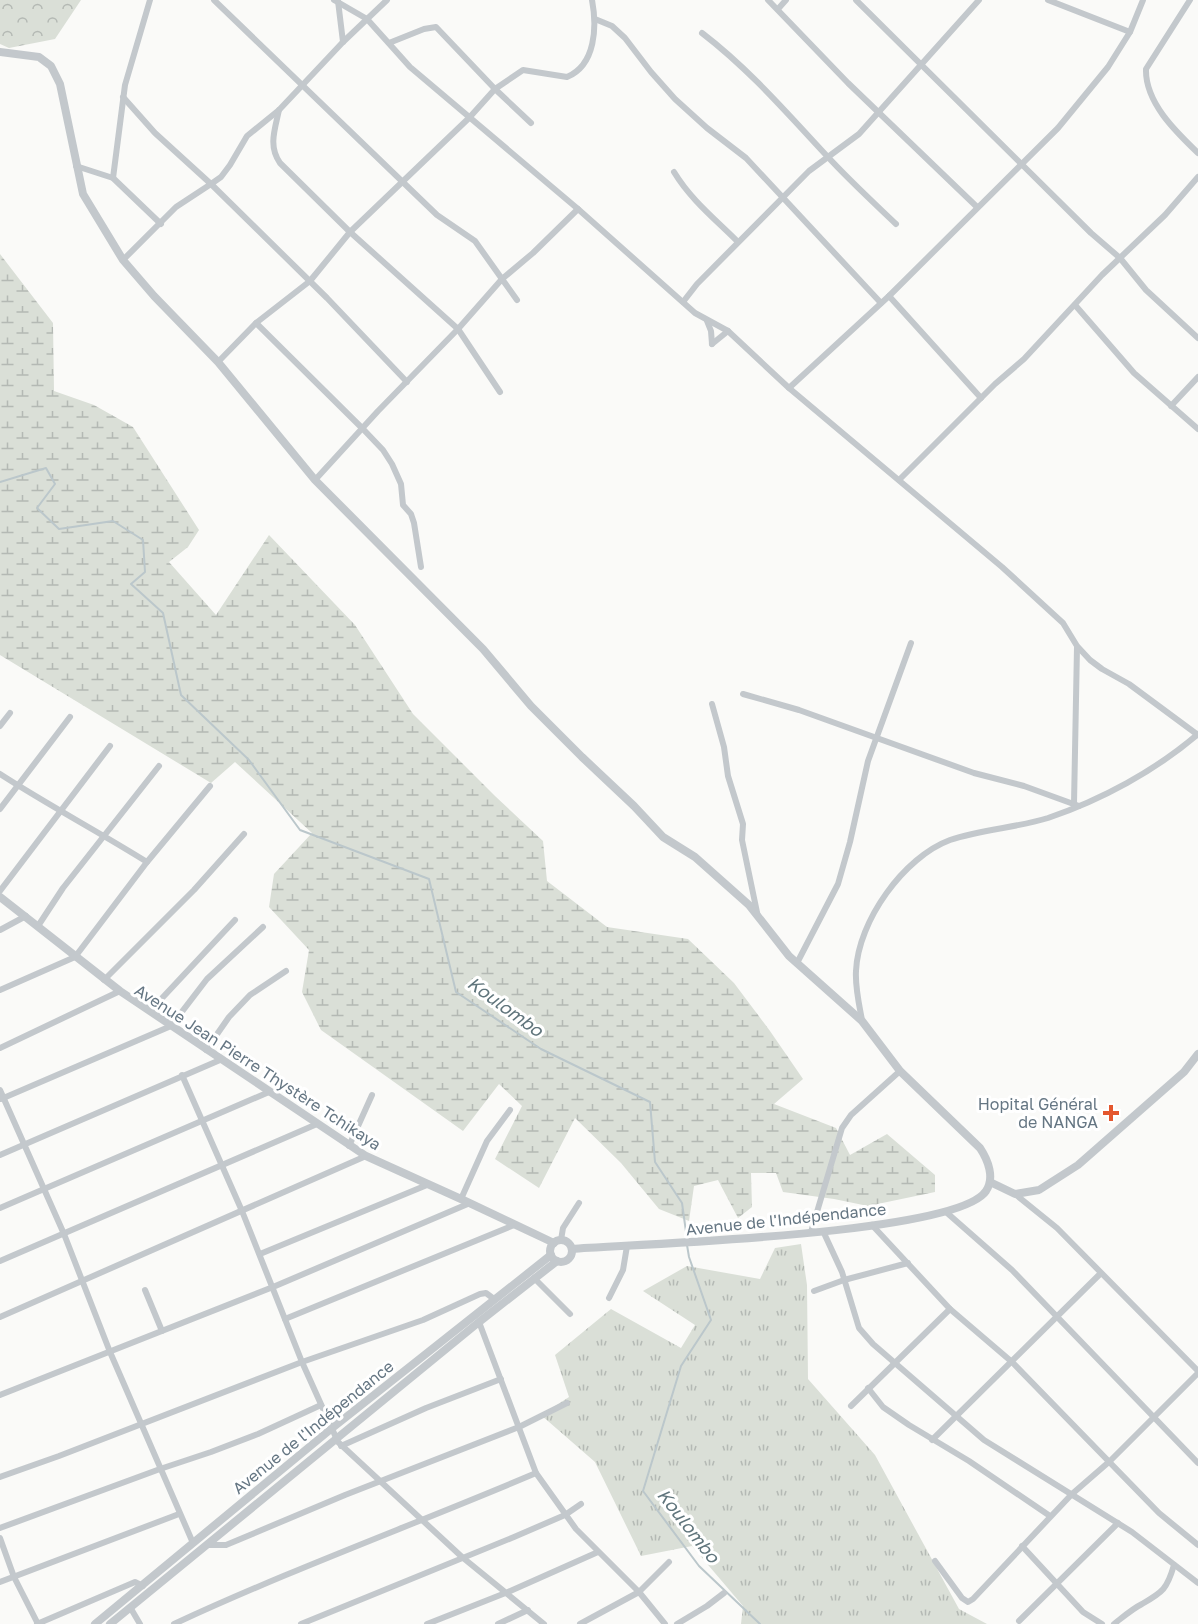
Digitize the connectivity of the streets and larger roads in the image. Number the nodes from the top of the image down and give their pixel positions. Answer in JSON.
{"nodes":[{"id":1,"x":150,"y":0,"type":"edge"},
{"id":2,"x":214,"y":0,"type":"edge"},
{"id":3,"x":387,"y":0,"type":"edge"},
{"id":4,"x":592,"y":0,"type":"edge"},
{"id":5,"x":768,"y":0,"type":"edge"},
{"id":6,"x":786,"y":0,"type":"edge"},
{"id":7,"x":856,"y":0,"type":"edge"},
{"id":8,"x":979,"y":0,"type":"edge"},
{"id":9,"x":1048,"y":0,"type":"edge"},
{"id":10,"x":1143,"y":0,"type":"edge"},
{"id":11,"x":1190,"y":0,"type":"edge"},
{"id":12,"x":337,"y":1,"type":"edge"},
{"id":13,"x":778,"y":9,"type":"junction"},
{"id":14,"x":367,"y":19,"type":"junction"},
{"id":15,"x":595,"y":19,"type":"junction"},
{"id":16,"x":1130,"y":32,"type":"junction"},
{"id":17,"x":702,"y":33,"type":"dead end"},
{"id":18,"x":343,"y":42,"type":"junction"},
{"id":19,"x":389,"y":42,"type":"junction"},
{"id":20,"x":0,"y":52,"type":"edge"},
{"id":21,"x":922,"y":66,"type":"junction"},
{"id":22,"x":301,"y":86,"type":"junction"},
{"id":23,"x":495,"y":89,"type":"junction"},
{"id":24,"x":123,"y":97,"type":"junction"},
{"id":25,"x":279,"y":110,"type":"junction"},
{"id":26,"x":878,"y":111,"type":"junction"},
{"id":27,"x":469,"y":118,"type":"junction"},
{"id":28,"x":531,"y":123,"type":"dead end"},
{"id":29,"x":1198,"y":153,"type":"edge"},
{"id":30,"x":828,"y":157,"type":"junction"},
{"id":31,"x":1021,"y":164,"type":"junction"},
{"id":32,"x":76,"y":166,"type":"junction"},
{"id":33,"x":674,"y":172,"type":"dead end"},
{"id":34,"x":1198,"y":177,"type":"edge"},
{"id":35,"x":113,"y":178,"type":"junction"},
{"id":36,"x":403,"y":181,"type":"junction"},
{"id":37,"x":211,"y":184,"type":"junction"},
{"id":38,"x":781,"y":198,"type":"junction"},
{"id":39,"x":977,"y":207,"type":"junction"},
{"id":40,"x":578,"y":209,"type":"junction"},
{"id":41,"x":161,"y":224,"type":"junction"},
{"id":42,"x":896,"y":224,"type":"dead end"},
{"id":43,"x":350,"y":232,"type":"junction"},
{"id":44,"x":738,"y":242,"type":"junction"},
{"id":45,"x":1120,"y":258,"type":"junction"},
{"id":46,"x":123,"y":260,"type":"junction"},
{"id":47,"x":502,"y":279,"type":"junction"},
{"id":48,"x":310,"y":281,"type":"junction"},
{"id":49,"x":889,"y":296,"type":"junction"},
{"id":50,"x":517,"y":300,"type":"dead end"},
{"id":51,"x":682,"y":302,"type":"junction"},
{"id":52,"x":881,"y":303,"type":"junction"},
{"id":53,"x":1075,"y":305,"type":"junction"},
{"id":54,"x":706,"y":321,"type":"junction"},
{"id":55,"x":256,"y":323,"type":"junction"},
{"id":56,"x":458,"y":329,"type":"junction"},
{"id":57,"x":728,"y":331,"type":"junction"},
{"id":58,"x":1198,"y":338,"type":"edge"},
{"id":59,"x":218,"y":362,"type":"junction"},
{"id":60,"x":1198,"y":377,"type":"edge"},
{"id":61,"x":407,"y":382,"type":"junction"},
{"id":62,"x":789,"y":388,"type":"junction"},
{"id":63,"x":500,"y":392,"type":"dead end"},
{"id":64,"x":981,"y":398,"type":"junction"},
{"id":65,"x":1171,"y":406,"type":"junction"},
{"id":66,"x":363,"y":429,"type":"junction"},
{"id":67,"x":1198,"y":429,"type":"edge"},
{"id":68,"x":315,"y":480,"type":"junction"},
{"id":69,"x":899,"y":480,"type":"junction"},
{"id":70,"x":421,"y":567,"type":"dead end"},
{"id":71,"x":911,"y":643,"type":"dead end"},
{"id":72,"x":1077,"y":646,"type":"junction"},
{"id":73,"x":743,"y":694,"type":"dead end"},
{"id":74,"x":712,"y":704,"type":"dead end"},
{"id":75,"x":10,"y":713,"type":"dead end"},
{"id":76,"x":70,"y":717,"type":"dead end"},
{"id":77,"x":0,"y":726,"type":"edge"},
{"id":78,"x":1198,"y":735,"type":"edge"},
{"id":79,"x":878,"y":737,"type":"junction"},
{"id":80,"x":110,"y":746,"type":"dead end"},
{"id":81,"x":159,"y":766,"type":"dead end"},
{"id":82,"x":0,"y":774,"type":"edge"},
{"id":83,"x":17,"y":785,"type":"junction"},
{"id":84,"x":210,"y":786,"type":"dead end"},
{"id":85,"x":1077,"y":805,"type":"junction"},
{"id":86,"x":0,"y":809,"type":"edge"},
{"id":87,"x":61,"y":812,"type":"junction"},
{"id":88,"x":244,"y":834,"type":"dead end"},
{"id":89,"x":105,"y":835,"type":"junction"},
{"id":90,"x":147,"y":862,"type":"junction"},
{"id":91,"x":0,"y":891,"type":"edge"},
{"id":92,"x":0,"y":897,"type":"edge"},
{"id":93,"x":26,"y":916,"type":"junction"},
{"id":94,"x":758,"y":917,"type":"junction"},
{"id":95,"x":235,"y":920,"type":"dead end"},
{"id":96,"x":38,"y":927,"type":"junction"},
{"id":97,"x":263,"y":927,"type":"dead end"},
{"id":98,"x":0,"y":930,"type":"edge"},
{"id":99,"x":75,"y":957,"type":"junction"},
{"id":100,"x":797,"y":963,"type":"junction"},
{"id":101,"x":286,"y":971,"type":"dead end"},
{"id":102,"x":104,"y":980,"type":"junction"},
{"id":103,"x":0,"y":990,"type":"edge"},
{"id":104,"x":120,"y":991,"type":"junction"},
{"id":105,"x":150,"y":1011,"type":"junction"},
{"id":106,"x":862,"y":1021,"type":"junction"},
{"id":107,"x":171,"y":1026,"type":"junction"},
{"id":108,"x":0,"y":1048,"type":"edge"},
{"id":109,"x":206,"y":1050,"type":"junction"},
{"id":110,"x":1198,"y":1054,"type":"edge"},
{"id":111,"x":220,"y":1060,"type":"junction"},
{"id":112,"x":900,"y":1071,"type":"junction"},
{"id":113,"x":183,"y":1075,"type":"junction"},
{"id":114,"x":0,"y":1090,"type":"edge"},
{"id":115,"x":269,"y":1092,"type":"junction"},
{"id":116,"x":372,"y":1095,"type":"dead end"},
{"id":117,"x":2,"y":1098,"type":"edge"},
{"id":118,"x":510,"y":1110,"type":"dead end"},
{"id":119,"x":202,"y":1121,"type":"junction"},
{"id":120,"x":317,"y":1124,"type":"junction"},
{"id":121,"x":24,"y":1145,"type":"junction"},
{"id":122,"x":349,"y":1146,"type":"junction"},
{"id":123,"x":0,"y":1155,"type":"edge"},
{"id":124,"x":366,"y":1156,"type":"junction"},
{"id":125,"x":223,"y":1166,"type":"junction"},
{"id":126,"x":990,"y":1182,"type":"junction"},
{"id":127,"x":427,"y":1185,"type":"junction"},
{"id":128,"x":44,"y":1190,"type":"junction"},
{"id":129,"x":1015,"y":1194,"type":"junction"},
{"id":130,"x":461,"y":1199,"type":"junction"},
{"id":131,"x":471,"y":1203,"type":"junction"},
{"id":132,"x":579,"y":1203,"type":"dead end"},
{"id":133,"x":0,"y":1208,"type":"edge"},
{"id":134,"x":242,"y":1211,"type":"junction"},
{"id":135,"x":946,"y":1212,"type":"junction"},
{"id":136,"x":514,"y":1225,"type":"junction"},
{"id":137,"x":872,"y":1225,"type":"junction"},
{"id":138,"x":823,"y":1231,"type":"junction"},
{"id":139,"x":812,"y":1232,"type":"junction"},
{"id":140,"x":64,"y":1234,"type":"junction"},
{"id":141,"x":557,"y":1242,"type":"junction"},
{"id":142,"x":627,"y":1246,"type":"junction"},
{"id":143,"x":572,"y":1248,"type":"junction"},
{"id":144,"x":260,"y":1254,"type":"junction"},
{"id":145,"x":554,"y":1258,"type":"junction"},
{"id":146,"x":0,"y":1261,"type":"edge"},
{"id":147,"x":908,"y":1263,"type":"junction"},
{"id":148,"x":1100,"y":1274,"type":"junction"},
{"id":149,"x":534,"y":1278,"type":"junction"},
{"id":150,"x":844,"y":1280,"type":"junction"},
{"id":151,"x":82,"y":1281,"type":"junction"},
{"id":152,"x":273,"y":1287,"type":"junction"},
{"id":153,"x":146,"y":1290,"type":"dead end"},
{"id":154,"x":814,"y":1291,"type":"dead end"},
{"id":155,"x":609,"y":1298,"type":"dead end"},
{"id":156,"x":494,"y":1299,"type":"junction"},
{"id":157,"x":950,"y":1309,"type":"junction"},
{"id":158,"x":570,"y":1314,"type":"dead end"},
{"id":159,"x":1057,"y":1316,"type":"junction"},
{"id":160,"x":0,"y":1317,"type":"edge"},
{"id":161,"x":285,"y":1319,"type":"junction"},
{"id":162,"x":478,"y":1322,"type":"junction"},
{"id":163,"x":162,"y":1331,"type":"junction"},
{"id":164,"x":110,"y":1352,"type":"junction"},
{"id":165,"x":302,"y":1362,"type":"junction"},
{"id":166,"x":894,"y":1362,"type":"junction"},
{"id":167,"x":1012,"y":1362,"type":"junction"},
{"id":168,"x":1198,"y":1372,"type":"edge"},
{"id":169,"x":501,"y":1379,"type":"junction"},
{"id":170,"x":868,"y":1388,"type":"junction"},
{"id":171,"x":0,"y":1395,"type":"edge"},
{"id":172,"x":567,"y":1403,"type":"dead end"},
{"id":173,"x":321,"y":1405,"type":"junction"},
{"id":174,"x":851,"y":1406,"type":"dead end"},
{"id":175,"x":957,"y":1416,"type":"junction"},
{"id":176,"x":1154,"y":1416,"type":"junction"},
{"id":177,"x":141,"y":1425,"type":"junction"},
{"id":178,"x":519,"y":1427,"type":"junction"},
{"id":179,"x":331,"y":1429,"type":"junction"},
{"id":180,"x":335,"y":1438,"type":"junction"},
{"id":181,"x":932,"y":1440,"type":"junction"},
{"id":182,"x":341,"y":1446,"type":"junction"},
{"id":183,"x":1110,"y":1461,"type":"junction"},
{"id":184,"x":1198,"y":1463,"type":"edge"},
{"id":185,"x":160,"y":1469,"type":"junction"},
{"id":186,"x":536,"y":1473,"type":"junction"},
{"id":187,"x":0,"y":1477,"type":"edge"},
{"id":188,"x":379,"y":1482,"type":"junction"},
{"id":189,"x":1072,"y":1494,"type":"junction"},
{"id":190,"x":581,"y":1504,"type":"dead end"},
{"id":191,"x":179,"y":1514,"type":"junction"},
{"id":192,"x":565,"y":1515,"type":"junction"},
{"id":193,"x":1050,"y":1516,"type":"junction"},
{"id":194,"x":423,"y":1521,"type":"junction"},
{"id":195,"x":1118,"y":1523,"type":"junction"},
{"id":196,"x":0,"y":1528,"type":"edge"},
{"id":197,"x":0,"y":1538,"type":"edge"},
{"id":198,"x":194,"y":1543,"type":"junction"},
{"id":199,"x":207,"y":1545,"type":"junction"},
{"id":200,"x":1198,"y":1545,"type":"edge"},
{"id":201,"x":1022,"y":1546,"type":"junction"},
{"id":202,"x":598,"y":1552,"type":"junction"},
{"id":203,"x":462,"y":1557,"type":"junction"},
{"id":204,"x":935,"y":1561,"type":"dead end"},
{"id":205,"x":669,"y":1562,"type":"dead end"},
{"id":206,"x":1174,"y":1565,"type":"junction"},
{"id":207,"x":14,"y":1577,"type":"junction"},
{"id":208,"x":0,"y":1582,"type":"edge"},
{"id":209,"x":1198,"y":1583,"type":"edge"},
{"id":210,"x":1056,"y":1584,"type":"junction"},
{"id":211,"x":143,"y":1586,"type":"junction"},
{"id":212,"x":508,"y":1592,"type":"junction"},
{"id":213,"x":639,"y":1592,"type":"junction"},
{"id":214,"x":724,"y":1593,"type":"dead end"},
{"id":215,"x":130,"y":1607,"type":"junction"},
{"id":216,"x":528,"y":1611,"type":"junction"},
{"id":217,"x":1019,"y":1621,"type":"dead end"},
{"id":218,"x":37,"y":1624,"type":"edge"},
{"id":219,"x":95,"y":1624,"type":"edge"},
{"id":220,"x":110,"y":1624,"type":"edge"},
{"id":221,"x":140,"y":1624,"type":"edge"},
{"id":222,"x":174,"y":1624,"type":"edge"},
{"id":223,"x":301,"y":1624,"type":"edge"},
{"id":224,"x":427,"y":1624,"type":"edge"},
{"id":225,"x":498,"y":1624,"type":"edge"},
{"id":226,"x":544,"y":1624,"type":"edge"},
{"id":227,"x":580,"y":1624,"type":"edge"},
{"id":228,"x":665,"y":1624,"type":"edge"},
{"id":229,"x":677,"y":1624,"type":"edge"},
{"id":230,"x":1102,"y":1624,"type":"edge"},
{"id":231,"x":1114,"y":1624,"type":"edge"}],
"edges":[{"from":1,"to":24,"type":"street"},
{"from":2,"to":22,"type":"street"},
{"from":3,"to":14,"type":"street"},
{"from":4,"to":15,"type":"street"},
{"from":5,"to":13,"type":"street"},
{"from":6,"to":13,"type":"street"},
{"from":7,"to":21,"type":"street"},
{"from":8,"to":21,"type":"street"},
{"from":9,"to":16,"type":"street"},
{"from":10,"to":16,"type":"street"},
{"from":11,"to":29,"type":"street"},
{"from":12,"to":14,"type":"street"},
{"from":12,"to":18,"type":"street"},
{"from":13,"to":26,"type":"street"},
{"from":14,"to":18,"type":"street"},
{"from":14,"to":19,"type":"street"},
{"from":15,"to":23,"type":"street"},
{"from":15,"to":38,"type":"street"},
{"from":16,"to":31,"type":"street"},
{"from":17,"to":30,"type":"street"},
{"from":18,"to":22,"type":"street"},
{"from":19,"to":23,"type":"street"},
{"from":19,"to":27,"type":"street"},
{"from":20,"to":32,"type":"street"},
{"from":21,"to":26,"type":"street"},
{"from":21,"to":31,"type":"street"},
{"from":22,"to":25,"type":"street"},
{"from":22,"to":36,"type":"street"},
{"from":23,"to":27,"type":"street"},
{"from":23,"to":28,"type":"street"},
{"from":24,"to":35,"type":"street"},
{"from":24,"to":37,"type":"street"},
{"from":25,"to":37,"type":"street"},
{"from":25,"to":43,"type":"street"},
{"from":26,"to":30,"type":"street"},
{"from":26,"to":39,"type":"street"},
{"from":27,"to":36,"type":"street"},
{"from":27,"to":40,"type":"street"},
{"from":30,"to":38,"type":"street"},
{"from":30,"to":42,"type":"street"},
{"from":31,"to":39,"type":"street"},
{"from":31,"to":45,"type":"street"},
{"from":32,"to":35,"type":"street"},
{"from":32,"to":46,"type":"street"},
{"from":33,"to":44,"type":"street"},
{"from":34,"to":45,"type":"street"},
{"from":35,"to":41,"type":"street"},
{"from":36,"to":43,"type":"street"},
{"from":36,"to":47,"type":"street"},
{"from":37,"to":41,"type":"street"},
{"from":37,"to":48,"type":"street"},
{"from":38,"to":44,"type":"street"},
{"from":38,"to":52,"type":"street"},
{"from":39,"to":49,"type":"street"},
{"from":40,"to":47,"type":"street"},
{"from":40,"to":51,"type":"street"},
{"from":41,"to":46,"type":"street"},
{"from":43,"to":48,"type":"street"},
{"from":43,"to":56,"type":"street"},
{"from":44,"to":51,"type":"street"},
{"from":45,"to":53,"type":"street"},
{"from":45,"to":58,"type":"street"},
{"from":46,"to":59,"type":"street"},
{"from":47,"to":50,"type":"street"},
{"from":47,"to":56,"type":"street"},
{"from":48,"to":55,"type":"street"},
{"from":48,"to":61,"type":"street"},
{"from":49,"to":52,"type":"street"},
{"from":49,"to":64,"type":"street"},
{"from":51,"to":54,"type":"street"},
{"from":52,"to":62,"type":"street"},
{"from":53,"to":64,"type":"street"},
{"from":53,"to":65,"type":"street"},
{"from":54,"to":57,"type":"street"},
{"from":54,"to":57,"type":"street"},
{"from":55,"to":59,"type":"street"},
{"from":55,"to":66,"type":"street"},
{"from":56,"to":61,"type":"street"},
{"from":56,"to":63,"type":"street"},
{"from":57,"to":62,"type":"street"},
{"from":59,"to":68,"type":"street"},
{"from":60,"to":65,"type":"street"},
{"from":61,"to":66,"type":"street"},
{"from":62,"to":69,"type":"street"},
{"from":64,"to":69,"type":"street"},
{"from":65,"to":67,"type":"street"},
{"from":66,"to":68,"type":"street"},
{"from":66,"to":70,"type":"street"},
{"from":68,"to":94,"type":"street"},
{"from":69,"to":72,"type":"street"},
{"from":71,"to":79,"type":"street"},
{"from":72,"to":78,"type":"street"},
{"from":72,"to":85,"type":"street"},
{"from":73,"to":79,"type":"street"},
{"from":74,"to":94,"type":"street"},
{"from":75,"to":77,"type":"street"},
{"from":76,"to":83,"type":"street"},
{"from":78,"to":85,"type":"street"},
{"from":79,"to":85,"type":"street"},
{"from":79,"to":100,"type":"street"},
{"from":80,"to":87,"type":"street"},
{"from":81,"to":89,"type":"street"},
{"from":82,"to":83,"type":"street"},
{"from":83,"to":86,"type":"street"},
{"from":83,"to":87,"type":"street"},
{"from":84,"to":90,"type":"street"},
{"from":85,"to":106,"type":"street"},
{"from":87,"to":89,"type":"street"},
{"from":87,"to":91,"type":"street"},
{"from":88,"to":102,"type":"street"},
{"from":89,"to":90,"type":"street"},
{"from":89,"to":96,"type":"street"},
{"from":90,"to":99,"type":"street"},
{"from":92,"to":93,"type":"street","name":"Avenue Jean Pierre Thystère Tchikaya"},
{"from":93,"to":96,"type":"street","name":"Avenue Jean Pierre Thystère Tchikaya"},
{"from":93,"to":98,"type":"street"},
{"from":94,"to":100,"type":"street"},
{"from":95,"to":105,"type":"street"},
{"from":96,"to":99,"type":"street","name":"Avenue Jean Pierre Thystère Tchikaya"},
{"from":97,"to":107,"type":"street"},
{"from":99,"to":102,"type":"street","name":"Avenue Jean Pierre Thystère Tchikaya"},
{"from":99,"to":103,"type":"street"},
{"from":100,"to":106,"type":"street"},
{"from":101,"to":109,"type":"street"},
{"from":102,"to":104,"type":"street","name":"Avenue Jean Pierre Thystère Tchikaya"},
{"from":104,"to":105,"type":"street","name":"Avenue Jean Pierre Thystère Tchikaya"},
{"from":104,"to":108,"type":"street"},
{"from":105,"to":107,"type":"street","name":"Avenue Jean Pierre Thystère Tchikaya"},
{"from":106,"to":112,"type":"street"},
{"from":107,"to":109,"type":"street","name":"Avenue Jean Pierre Thystère Tchikaya"},
{"from":107,"to":117,"type":"street"},
{"from":109,"to":111,"type":"street","name":"Avenue Jean Pierre Thystère Tchikaya"},
{"from":110,"to":129,"type":"street"},
{"from":111,"to":113,"type":"street"},
{"from":111,"to":115,"type":"street","name":"Avenue Jean Pierre Thystère Tchikaya"},
{"from":112,"to":126,"type":"street"},
{"from":112,"to":139,"type":"street"},
{"from":113,"to":119,"type":"street"},
{"from":113,"to":121,"type":"street"},
{"from":114,"to":117,"type":"street"},
{"from":115,"to":119,"type":"street"},
{"from":115,"to":120,"type":"street","name":"Avenue Jean Pierre Thystère Tchikaya"},
{"from":116,"to":122,"type":"street"},
{"from":117,"to":121,"type":"street"},
{"from":118,"to":130,"type":"street"},
{"from":119,"to":125,"type":"street"},
{"from":119,"to":128,"type":"street"},
{"from":120,"to":122,"type":"street","name":"Avenue Jean Pierre Thystère Tchikaya"},
{"from":120,"to":125,"type":"street"},
{"from":121,"to":123,"type":"street"},
{"from":121,"to":128,"type":"street"},
{"from":122,"to":124,"type":"street","name":"Avenue Jean Pierre Thystère Tchikaya"},
{"from":124,"to":127,"type":"street","name":"Avenue Jean Pierre Thystère Tchikaya"},
{"from":124,"to":134,"type":"street"},
{"from":125,"to":134,"type":"street"},
{"from":125,"to":140,"type":"street"},
{"from":126,"to":129,"type":"street"},
{"from":126,"to":135,"type":"street","name":"Avenue de l'Indépendance"},
{"from":127,"to":130,"type":"street","name":"Avenue Jean Pierre Thystère Tchikaya"},
{"from":127,"to":144,"type":"street"},
{"from":128,"to":133,"type":"street"},
{"from":128,"to":140,"type":"street"},
{"from":129,"to":148,"type":"street"},
{"from":130,"to":131,"type":"street","name":"Avenue Jean Pierre Thystère Tchikaya"},
{"from":131,"to":136,"type":"street","name":"Avenue Jean Pierre Thystère Tchikaya"},
{"from":131,"to":152,"type":"street"},
{"from":132,"to":141,"type":"street"},
{"from":134,"to":144,"type":"street"},
{"from":134,"to":151,"type":"street"},
{"from":135,"to":137,"type":"street","name":"Avenue de l'Indépendance"},
{"from":135,"to":159,"type":"street"},
{"from":136,"to":141,"type":"street","name":"Avenue Jean Pierre Thystère Tchikaya"},
{"from":136,"to":161,"type":"street"},
{"from":137,"to":138,"type":"street","name":"Avenue de l'Indépendance"},
{"from":137,"to":147,"type":"street"},
{"from":138,"to":139,"type":"street","name":"Avenue de l'Indépendance"},
{"from":138,"to":150,"type":"street"},
{"from":139,"to":142,"type":"street","name":"Avenue de l'Indépendance"},
{"from":140,"to":146,"type":"street"},
{"from":140,"to":151,"type":"street"},
{"from":141,"to":143,"type":"street"},
{"from":141,"to":145,"type":"street"},
{"from":142,"to":143,"type":"street","name":"Avenue de l'Indépendance"},
{"from":142,"to":155,"type":"street"},
{"from":143,"to":145,"type":"street"},
{"from":144,"to":152,"type":"street"},
{"from":145,"to":149,"type":"street","name":"Avenue de l'Indépendance"},
{"from":145,"to":156,"type":"street","name":"Avenue de l'Indépendance"},
{"from":147,"to":150,"type":"street"},
{"from":147,"to":157,"type":"street"},
{"from":148,"to":159,"type":"street"},
{"from":148,"to":168,"type":"street"},
{"from":149,"to":158,"type":"street"},
{"from":149,"to":162,"type":"street","name":"Avenue de l'Indépendance"},
{"from":150,"to":154,"type":"street"},
{"from":150,"to":166,"type":"street"},
{"from":151,"to":160,"type":"street"},
{"from":151,"to":164,"type":"street"},
{"from":152,"to":161,"type":"street"},
{"from":152,"to":163,"type":"street"},
{"from":153,"to":163,"type":"street"},
{"from":156,"to":165,"type":"street"},
{"from":156,"to":179,"type":"street","name":"Avenue de l'Indépendance"},
{"from":157,"to":166,"type":"street"},
{"from":157,"to":167,"type":"street"},
{"from":159,"to":167,"type":"street"},
{"from":159,"to":176,"type":"street"},
{"from":161,"to":165,"type":"street"},
{"from":162,"to":169,"type":"street"},
{"from":162,"to":180,"type":"street","name":"Avenue de l'Indépendance"},
{"from":163,"to":164,"type":"street"},
{"from":164,"to":171,"type":"street"},
{"from":164,"to":177,"type":"street"},
{"from":165,"to":173,"type":"street"},
{"from":165,"to":177,"type":"street"},
{"from":166,"to":170,"type":"street"},
{"from":166,"to":175,"type":"street"},
{"from":167,"to":175,"type":"street"},
{"from":167,"to":183,"type":"street"},
{"from":168,"to":176,"type":"street"},
{"from":169,"to":178,"type":"street"},
{"from":169,"to":182,"type":"street"},
{"from":170,"to":174,"type":"street"},
{"from":170,"to":181,"type":"street"},
{"from":172,"to":178,"type":"street"},
{"from":173,"to":179,"type":"street"},
{"from":173,"to":185,"type":"street"},
{"from":175,"to":181,"type":"street"},
{"from":175,"to":189,"type":"street"},
{"from":176,"to":183,"type":"street"},
{"from":176,"to":184,"type":"street"},
{"from":177,"to":185,"type":"street"},
{"from":177,"to":187,"type":"street"},
{"from":178,"to":186,"type":"street"},
{"from":178,"to":188,"type":"street"},
{"from":179,"to":180,"type":"street"},
{"from":179,"to":198,"type":"street","name":"Avenue de l'Indépendance"},
{"from":180,"to":182,"type":"street"},
{"from":180,"to":199,"type":"street","name":"Avenue de l'Indépendance"},
{"from":181,"to":193,"type":"street"},
{"from":182,"to":188,"type":"street"},
{"from":183,"to":189,"type":"street"},
{"from":183,"to":200,"type":"street"},
{"from":185,"to":191,"type":"street"},
{"from":185,"to":196,"type":"street"},
{"from":186,"to":192,"type":"street"},
{"from":186,"to":194,"type":"street"},
{"from":188,"to":194,"type":"street"},
{"from":188,"to":199,"type":"street"},
{"from":189,"to":193,"type":"street"},
{"from":189,"to":195,"type":"street"},
{"from":190,"to":192,"type":"street"},
{"from":191,"to":198,"type":"street"},
{"from":191,"to":207,"type":"street"},
{"from":192,"to":202,"type":"street"},
{"from":192,"to":203,"type":"street"},
{"from":193,"to":201,"type":"street"},
{"from":194,"to":203,"type":"street"},
{"from":194,"to":222,"type":"street"},
{"from":195,"to":206,"type":"street"},
{"from":195,"to":210,"type":"street"},
{"from":197,"to":207,"type":"street"},
{"from":198,"to":211,"type":"street","name":"Avenue de l'Indépendance"},
{"from":199,"to":215,"type":"street","name":"Avenue de l'Indépendance"},
{"from":201,"to":204,"type":"street"},
{"from":201,"to":210,"type":"street"},
{"from":202,"to":212,"type":"street"},
{"from":202,"to":213,"type":"street"},
{"from":203,"to":212,"type":"street"},
{"from":203,"to":223,"type":"street"},
{"from":205,"to":213,"type":"street"},
{"from":206,"to":209,"type":"street"},
{"from":206,"to":231,"type":"street"},
{"from":207,"to":208,"type":"street"},
{"from":207,"to":218,"type":"street"},
{"from":210,"to":217,"type":"street"},
{"from":210,"to":230,"type":"street"},
{"from":211,"to":218,"type":"street"},
{"from":211,"to":219,"type":"street","name":"Avenue de l'Indépendance"},
{"from":212,"to":216,"type":"street"},
{"from":212,"to":224,"type":"street"},
{"from":213,"to":227,"type":"street"},
{"from":213,"to":228,"type":"street"},
{"from":214,"to":229,"type":"street"},
{"from":215,"to":220,"type":"street","name":"Avenue de l'Indépendance"},
{"from":215,"to":221,"type":"street"},
{"from":216,"to":225,"type":"street"},
{"from":216,"to":226,"type":"street"}]}
